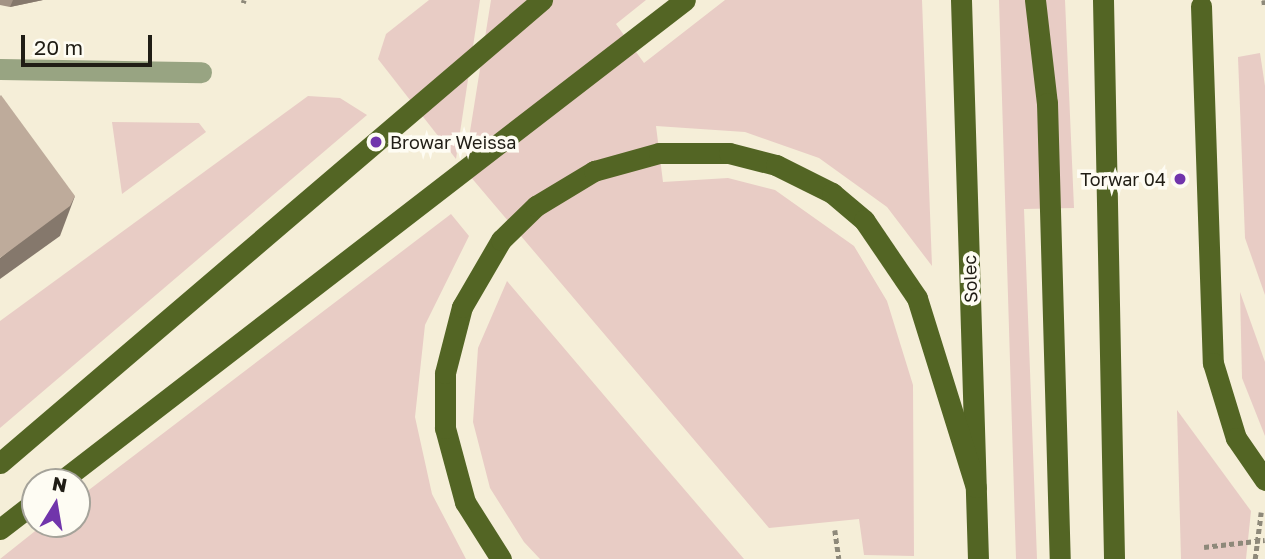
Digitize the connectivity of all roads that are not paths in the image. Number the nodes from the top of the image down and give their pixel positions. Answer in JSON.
{"nodes":[{"id":1,"x":542,"y":0,"type":"edge"},
{"id":2,"x":685,"y":0,"type":"edge"},
{"id":3,"x":961,"y":0,"type":"edge"},
{"id":4,"x":1035,"y":0,"type":"edge"},
{"id":5,"x":1103,"y":0,"type":"edge"},
{"id":6,"x":1201,"y":3,"type":"edge"},
{"id":7,"x":0,"y":69,"type":"edge"},
{"id":8,"x":201,"y":72,"type":"dead end"},
{"id":9,"x":0,"y":463,"type":"edge"},
{"id":10,"x":78,"y":468,"type":"edge"},
{"id":11,"x":1265,"y":480,"type":"edge"},
{"id":12,"x":976,"y":487,"type":"junction"},
{"id":13,"x":21,"y":513,"type":"edge"},
{"id":14,"x":1114,"y":523,"type":"junction"},
{"id":15,"x":0,"y":529,"type":"edge"},
{"id":16,"x":501,"y":559,"type":"edge"},
{"id":17,"x":978,"y":559,"type":"edge"},
{"id":18,"x":1060,"y":559,"type":"edge"},
{"id":19,"x":1114,"y":559,"type":"edge"},
{"id":20,"x":1123,"y":559,"type":"edge"}],
"edges":[{"from":1,"to":9,"type":"main road"},
{"from":2,"to":10,"type":"main road"},
{"from":3,"to":12,"type":"main road","name":"Solec"},
{"from":4,"to":18,"type":"main road"},
{"from":5,"to":14,"type":"main road"},
{"from":6,"to":11,"type":"main road","bridge":true},
{"from":7,"to":8,"type":"street"},
{"from":12,"to":16,"type":"main road"},
{"from":12,"to":17,"type":"main road","name":"Solec"},
{"from":13,"to":15,"type":"main road"},
{"from":14,"to":19,"type":"main road"},
{"from":14,"to":20,"type":"main road"}]}
